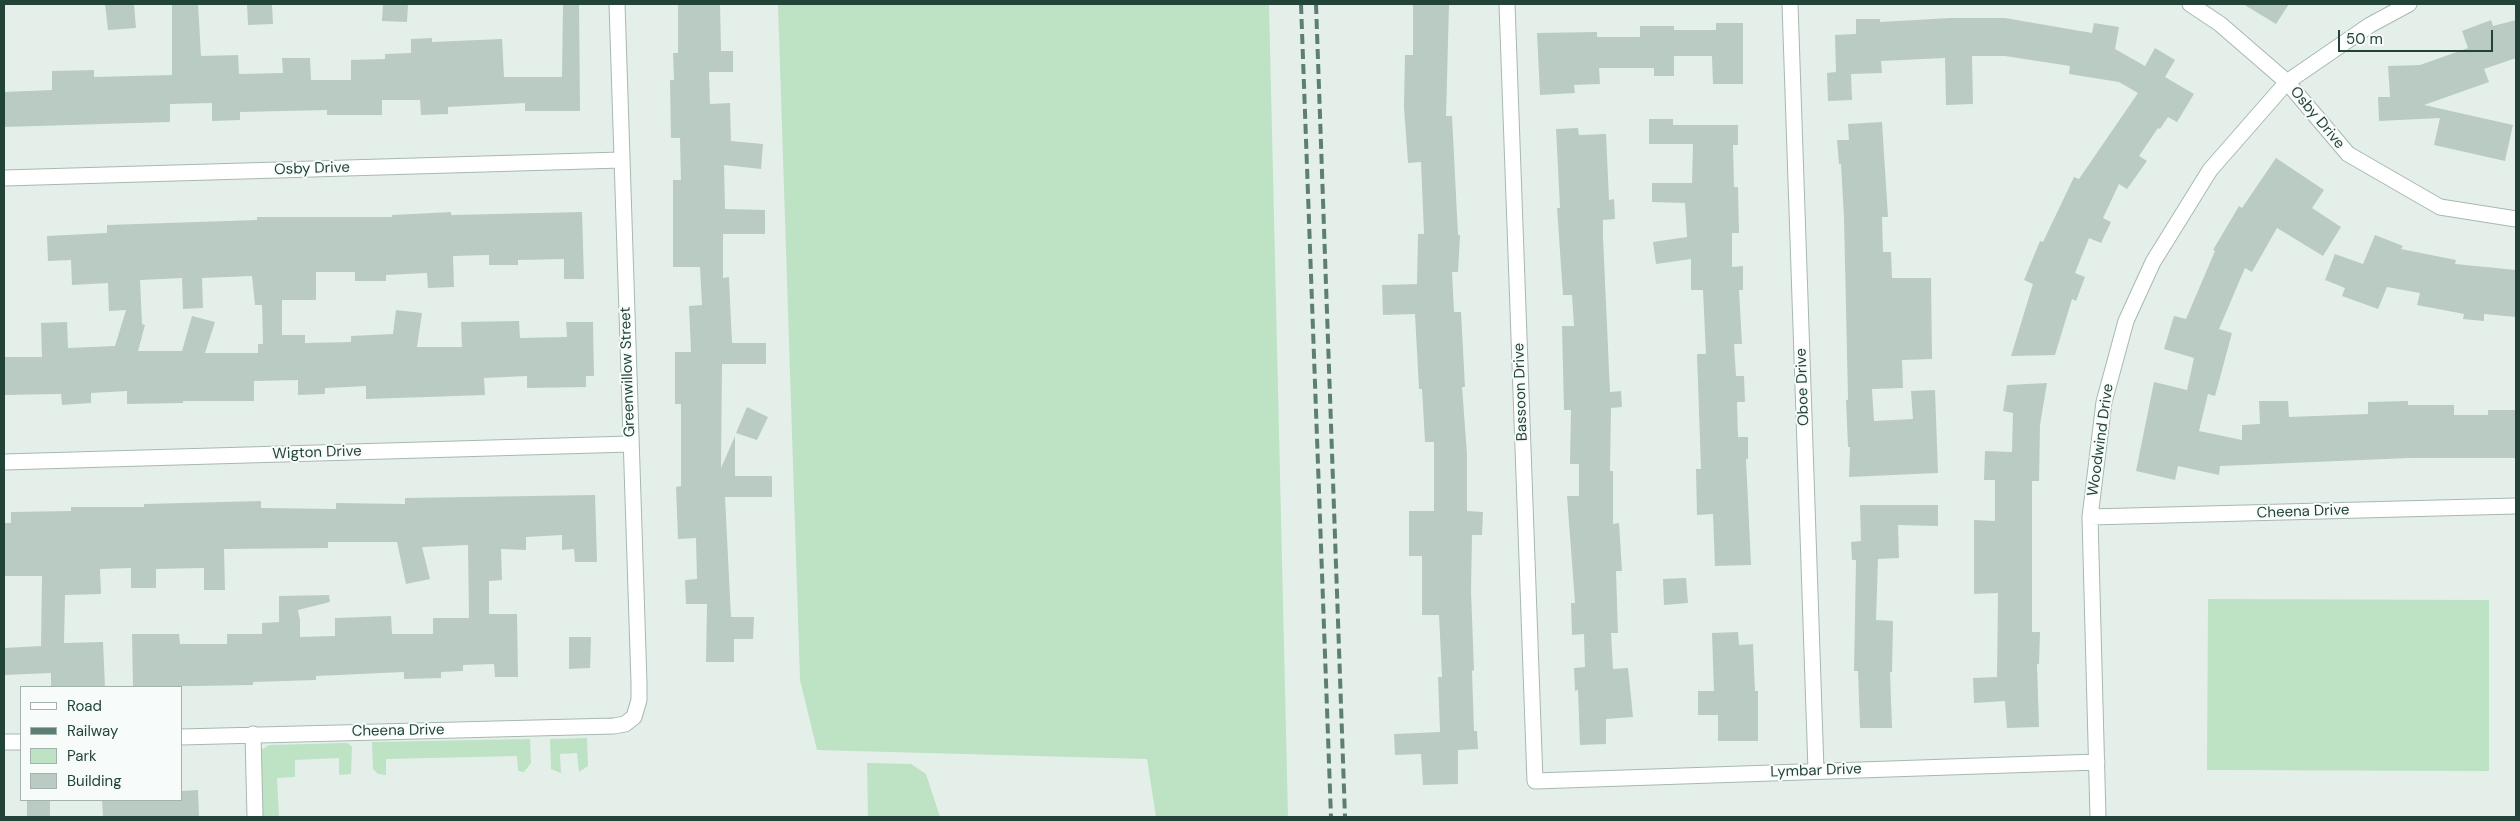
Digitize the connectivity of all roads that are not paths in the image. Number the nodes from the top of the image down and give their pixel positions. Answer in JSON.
{"nodes":[{"id":1,"x":617,"y":4,"type":"edge"},
{"id":2,"x":1507,"y":4,"type":"edge"},
{"id":3,"x":1790,"y":4,"type":"edge"},
{"id":4,"x":2190,"y":4,"type":"edge"},
{"id":5,"x":2409,"y":4,"type":"edge"},
{"id":6,"x":2287,"y":82,"type":"junction"},
{"id":7,"x":621,"y":160,"type":"junction"},
{"id":8,"x":4,"y":178,"type":"edge"},
{"id":9,"x":2516,"y":219,"type":"edge"},
{"id":10,"x":630,"y":444,"type":"junction"},
{"id":11,"x":4,"y":462,"type":"edge"},
{"id":12,"x":2516,"y":506,"type":"edge"},
{"id":13,"x":2090,"y":517,"type":"junction"},
{"id":14,"x":614,"y":726,"type":"joint"},
{"id":15,"x":253,"y":734,"type":"junction"},
{"id":16,"x":182,"y":737,"type":"edge"},
{"id":17,"x":4,"y":742,"type":"edge"},
{"id":18,"x":20,"y":742,"type":"edge"},
{"id":19,"x":2097,"y":762,"type":"junction"},
{"id":20,"x":1816,"y":770,"type":"junction"},
{"id":21,"x":1535,"y":781,"type":"joint"},
{"id":22,"x":255,"y":817,"type":"edge"},
{"id":23,"x":2098,"y":817,"type":"edge"}],
"edges":[{"from":1,"to":7,"type":"street","name":"Greenwillow Street"},
{"from":2,"to":21,"type":"street","name":"Bassoon Drive"},
{"from":3,"to":20,"type":"street","name":"Oboe Drive"},
{"from":4,"to":6,"type":"street","name":"Osby Drive"},
{"from":5,"to":6,"type":"street","name":"Woodwind Drive"},
{"from":6,"to":9,"type":"street","name":"Osby Drive"},
{"from":6,"to":13,"type":"street","name":"Woodwind Drive"},
{"from":7,"to":8,"type":"street","name":"Osby Drive"},
{"from":7,"to":10,"type":"street","name":"Greenwillow Street"},
{"from":10,"to":11,"type":"street","name":"Wigton Drive"},
{"from":10,"to":14,"type":"street","name":"Greenwillow Street"},
{"from":12,"to":13,"type":"street","name":"Cheena Drive"},
{"from":13,"to":19,"type":"street","name":"Woodwind Drive"},
{"from":14,"to":15,"type":"street","name":"Cheena Drive"},
{"from":15,"to":16,"type":"street","name":"Cheena Drive"},
{"from":15,"to":22,"type":"street"},
{"from":17,"to":18,"type":"street"},
{"from":19,"to":20,"type":"street","name":"Lymbar Drive"},
{"from":19,"to":23,"type":"street","name":"Woodwind Drive"},
{"from":20,"to":21,"type":"street","name":"Lymbar Drive"}]}
